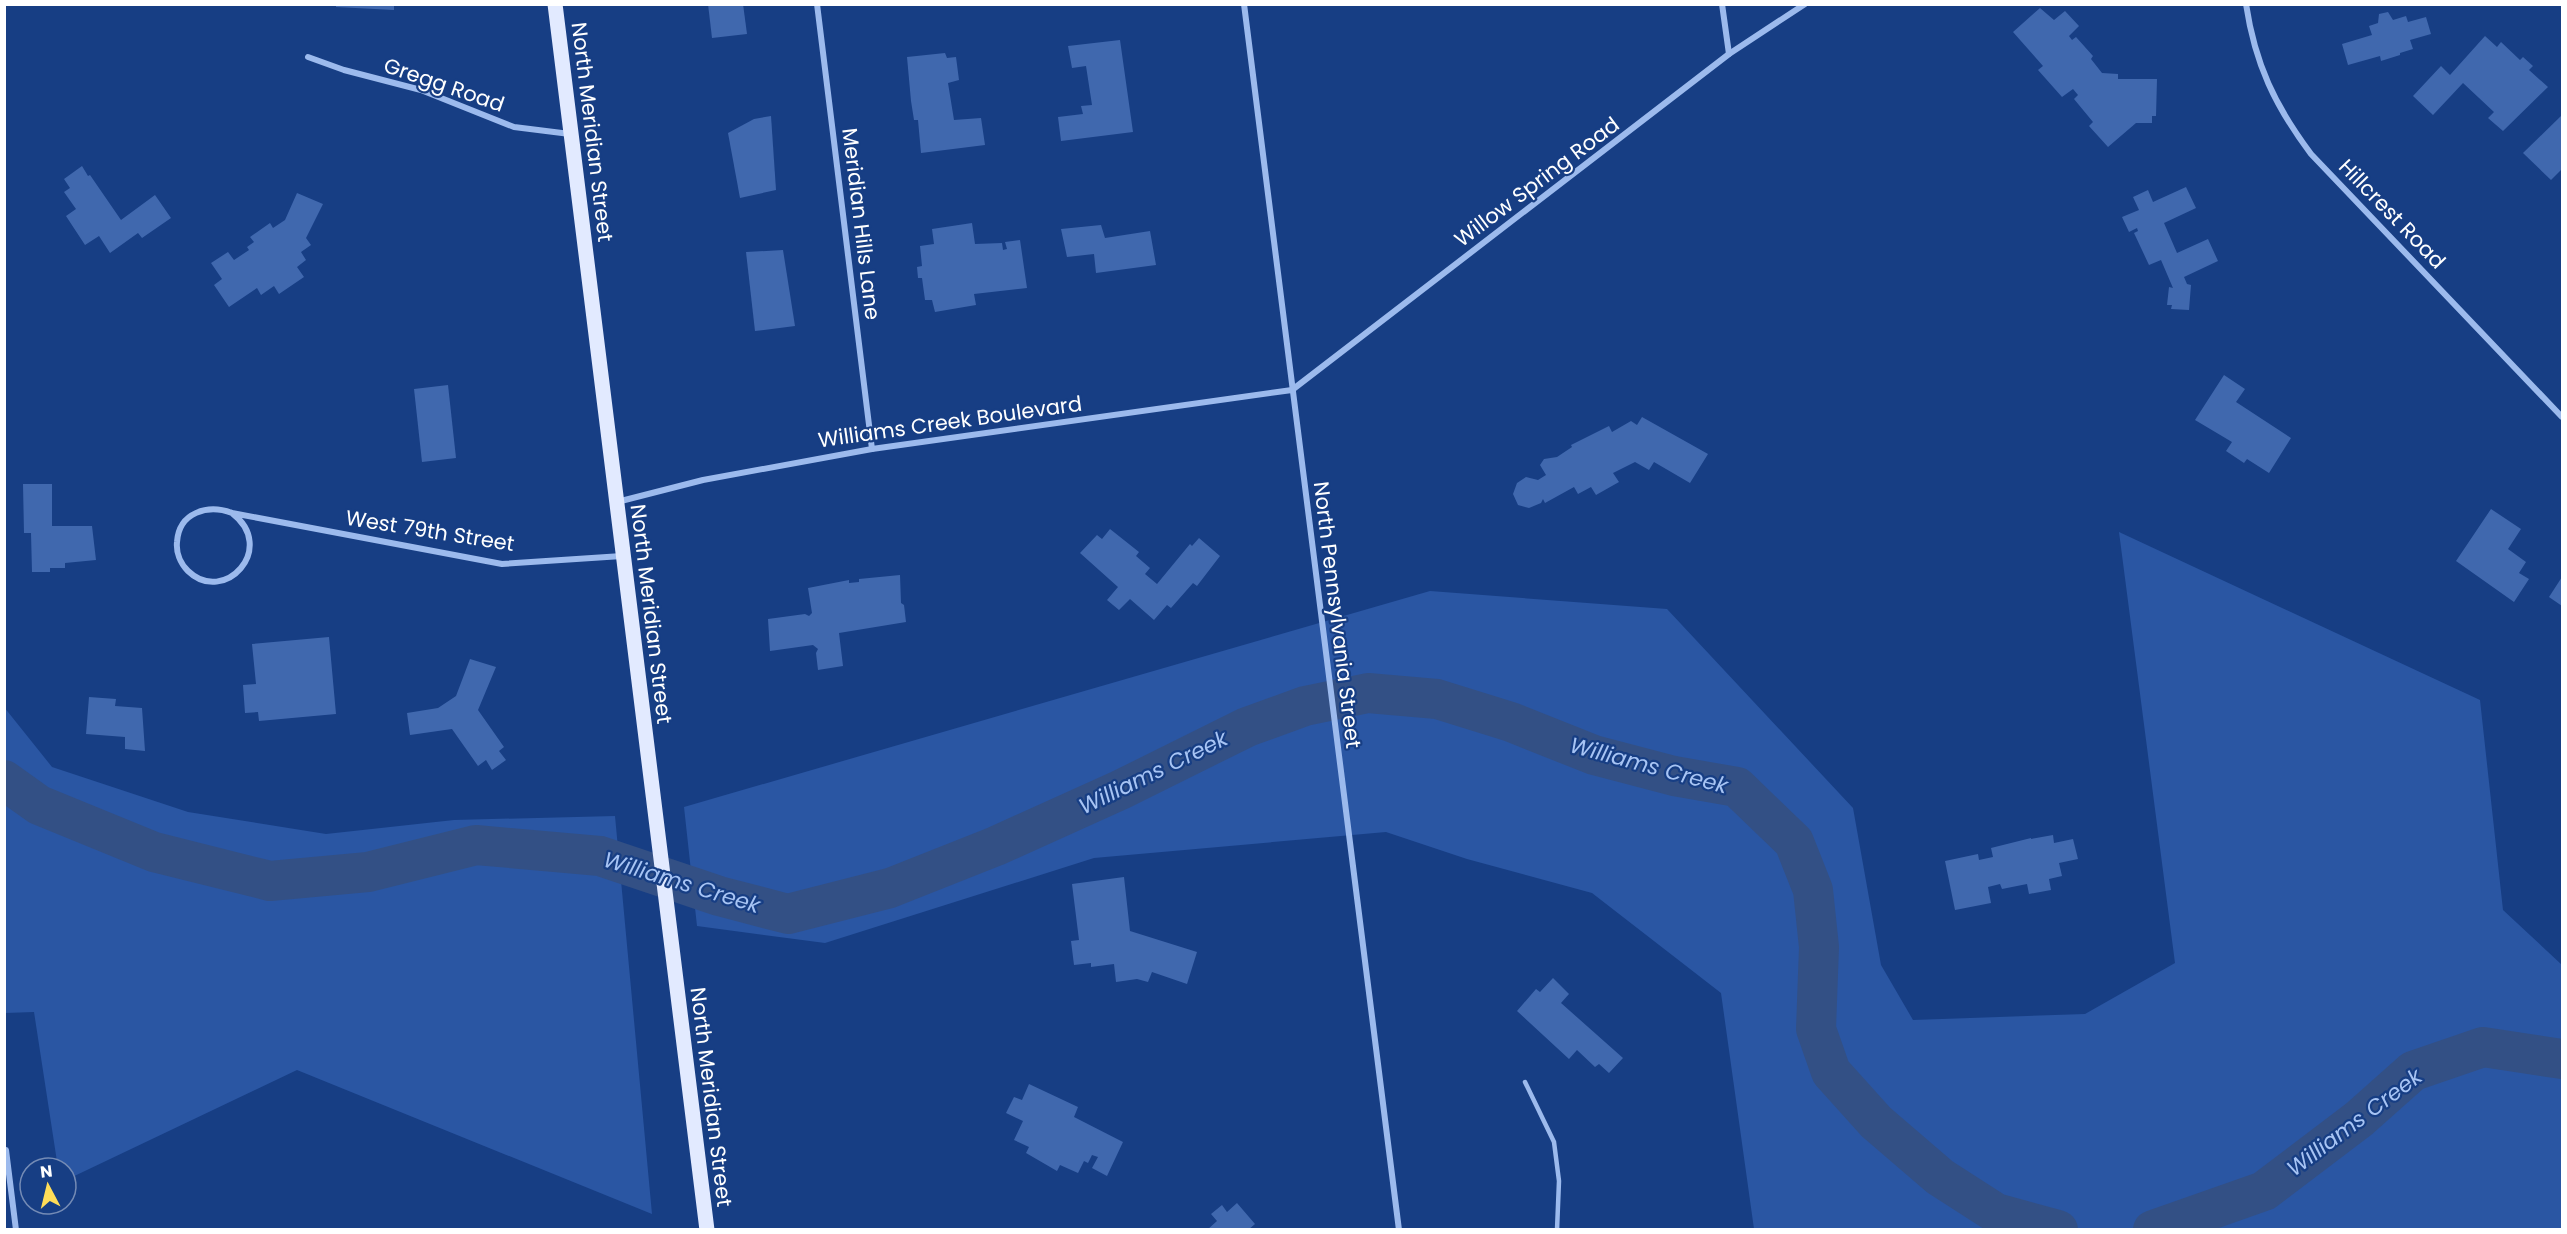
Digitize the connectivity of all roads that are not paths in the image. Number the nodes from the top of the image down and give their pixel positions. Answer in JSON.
{"nodes":[{"id":1,"x":555,"y":4,"type":"edge"},
{"id":2,"x":817,"y":4,"type":"edge"},
{"id":3,"x":1244,"y":4,"type":"edge"},
{"id":4,"x":1722,"y":4,"type":"edge"},
{"id":5,"x":1805,"y":4,"type":"edge"},
{"id":6,"x":2246,"y":4,"type":"edge"},
{"id":7,"x":1729,"y":54,"type":"junction"},
{"id":8,"x":308,"y":57,"type":"dead end"},
{"id":9,"x":571,"y":134,"type":"junction"},
{"id":10,"x":1292,"y":390,"type":"junction"},
{"id":11,"x":2562,"y":417,"type":"edge"},
{"id":12,"x":872,"y":448,"type":"junction"},
{"id":13,"x":616,"y":502,"type":"junction"},
{"id":14,"x":232,"y":513,"type":"junction"},
{"id":15,"x":624,"y":556,"type":"junction"},
{"id":16,"x":1525,"y":1082,"type":"dead end"},
{"id":17,"x":6,"y":1150,"type":"edge"},
{"id":18,"x":16,"y":1230,"type":"edge"},
{"id":19,"x":707,"y":1230,"type":"edge"},
{"id":20,"x":1399,"y":1230,"type":"edge"},
{"id":21,"x":1557,"y":1230,"type":"edge"}],
"edges":[{"from":1,"to":9,"type":"main road","name":"North Meridian Street"},
{"from":2,"to":12,"type":"street","name":"Meridian Hills Lane"},
{"from":3,"to":10,"type":"street","name":"North Pennsylvania Street"},
{"from":4,"to":7,"type":"street"},
{"from":5,"to":7,"type":"street","name":"Willow Spring Road"},
{"from":6,"to":11,"type":"street","name":"Hillcrest Road"},
{"from":7,"to":10,"type":"street","name":"Willow Spring Road"},
{"from":8,"to":9,"type":"street","name":"Gregg Road"},
{"from":9,"to":13,"type":"main road","name":"North Meridian Street"},
{"from":10,"to":12,"type":"street","name":"Williams Creek Boulevard"},
{"from":10,"to":20,"type":"street","name":"North Pennsylvania Street"},
{"from":12,"to":13,"type":"street","name":"Williams Creek Boulevard"},
{"from":13,"to":15,"type":"main road","name":"North Meridian Street"},
{"from":14,"to":14,"type":"street","name":"West 79th Street"},
{"from":14,"to":15,"type":"street","name":"West 79th Street"},
{"from":15,"to":19,"type":"main road","name":"North Meridian Street"},
{"from":16,"to":21,"type":"lane"},
{"from":17,"to":18,"type":"street"}]}
